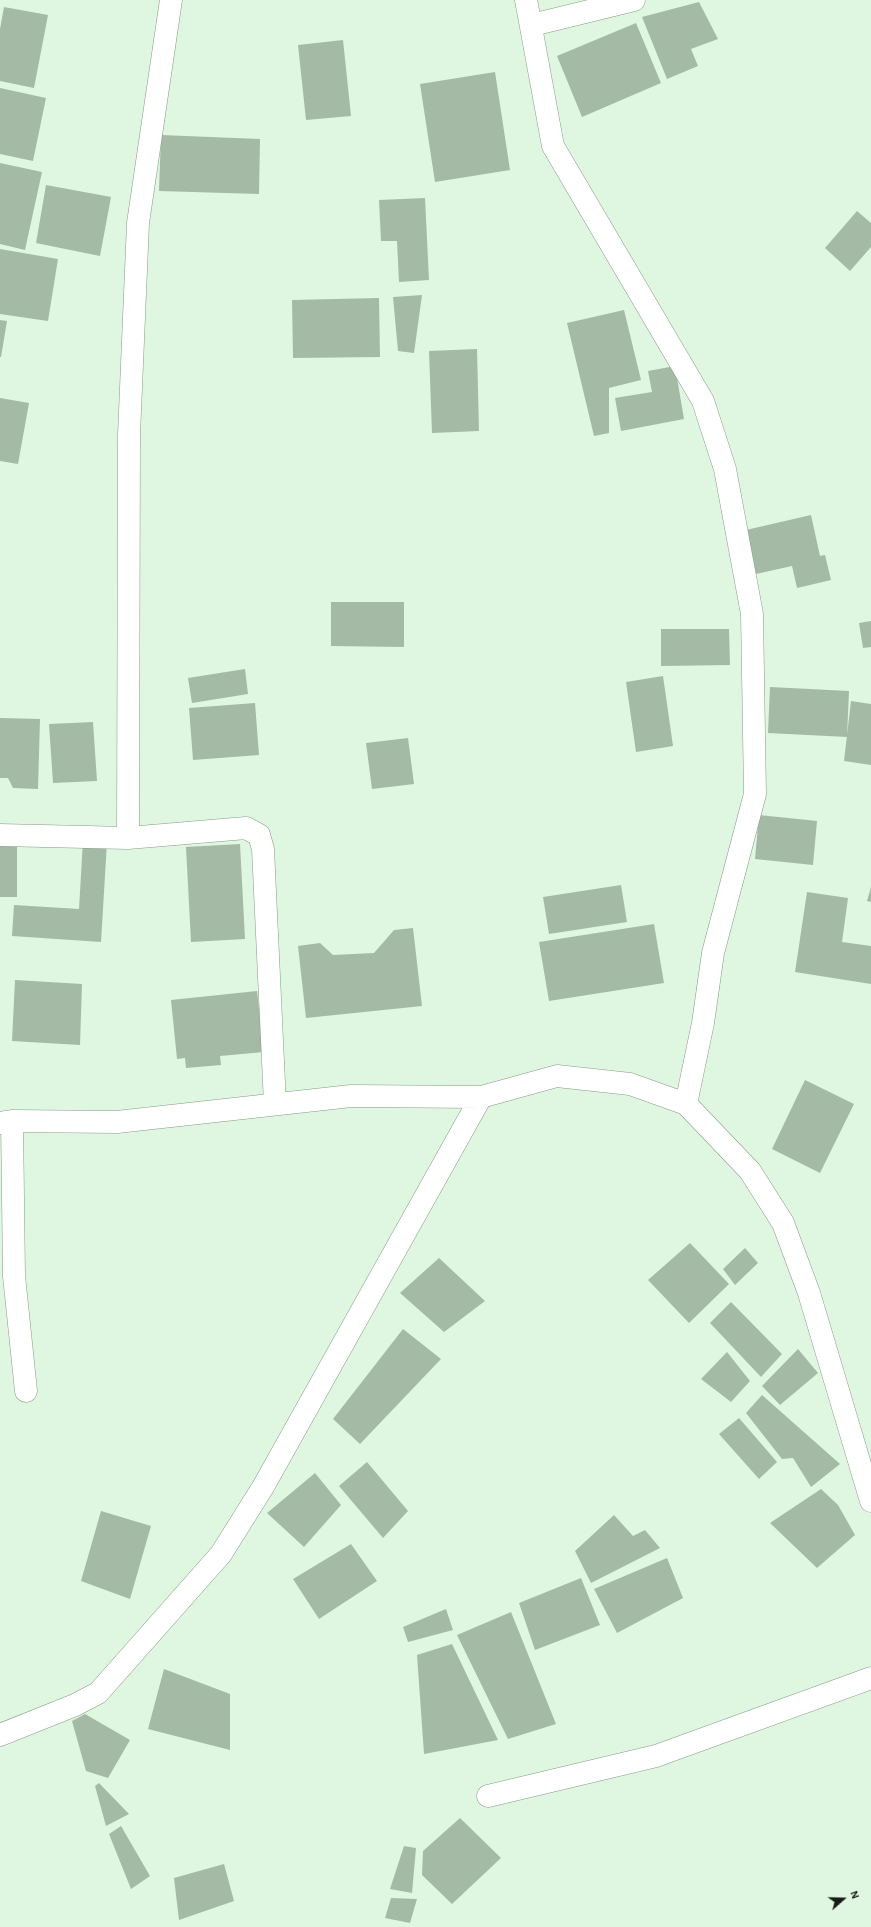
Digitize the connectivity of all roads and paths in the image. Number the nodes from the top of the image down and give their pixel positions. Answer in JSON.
{"nodes":[{"id":1,"x":171,"y":0,"type":"edge"},
{"id":2,"x":526,"y":0,"type":"edge"},
{"id":3,"x":634,"y":0,"type":"edge"},
{"id":4,"x":532,"y":25,"type":"junction"},
{"id":5,"x":0,"y":835,"type":"edge"},
{"id":6,"x":128,"y":838,"type":"junction"},
{"id":7,"x":481,"y":1097,"type":"junction"},
{"id":8,"x":275,"y":1104,"type":"junction"},
{"id":9,"x":686,"y":1104,"type":"junction"},
{"id":10,"x":6,"y":1122,"type":"edge"},
{"id":11,"x":26,"y":1391,"type":"dead end"},
{"id":12,"x":871,"y":1501,"type":"edge"},
{"id":13,"x":871,"y":1678,"type":"edge"},
{"id":14,"x":0,"y":1735,"type":"edge"},
{"id":15,"x":488,"y":1796,"type":"dead end"}],
"edges":[{"from":1,"to":6,"type":"street"},
{"from":2,"to":4,"type":"street"},
{"from":3,"to":4,"type":"street"},
{"from":4,"to":9,"type":"street"},
{"from":5,"to":6,"type":"street"},
{"from":6,"to":8,"type":"street"},
{"from":7,"to":8,"type":"street"},
{"from":7,"to":9,"type":"street"},
{"from":7,"to":14,"type":"street"},
{"from":8,"to":10,"type":"street"},
{"from":9,"to":12,"type":"street"},
{"from":10,"to":11,"type":"street"},
{"from":13,"to":15,"type":"street"}]}
